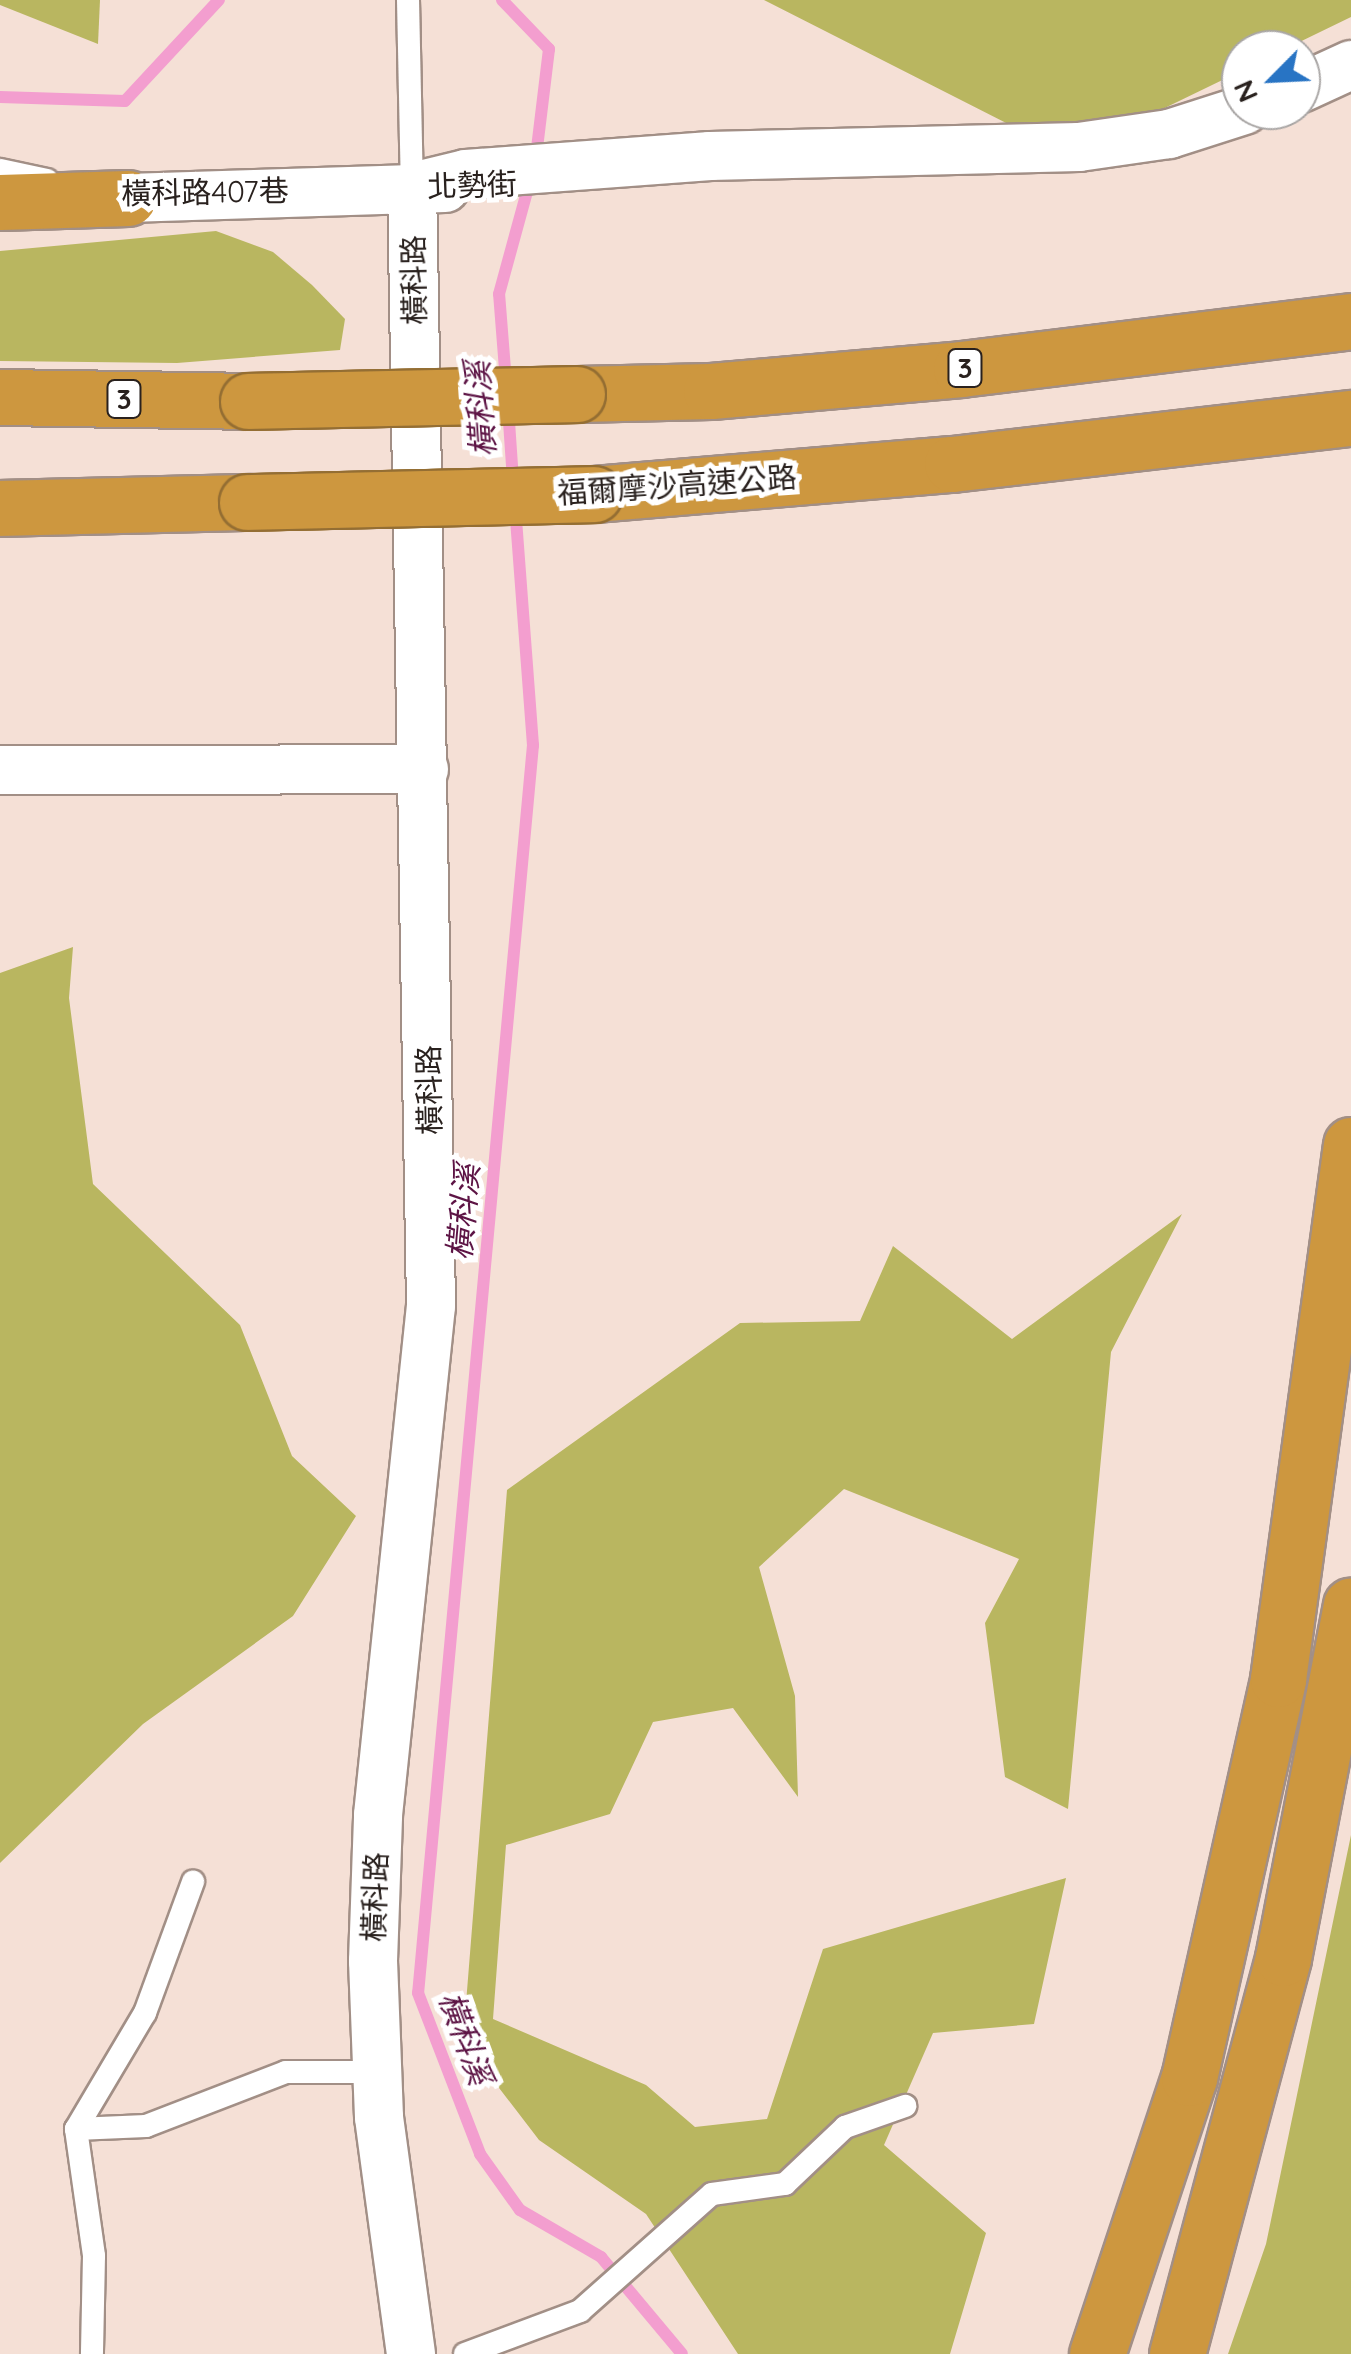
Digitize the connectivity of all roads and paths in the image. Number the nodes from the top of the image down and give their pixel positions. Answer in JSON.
{"nodes":[{"id":1,"x":408,"y":0,"type":"edge"},
{"id":2,"x":1351,"y":65,"type":"edge"},
{"id":3,"x":1321,"y":79,"type":"edge"},
{"id":4,"x":1221,"y":117,"type":"edge"},
{"id":5,"x":0,"y":170,"type":"edge"},
{"id":6,"x":412,"y":187,"type":"junction"},
{"id":7,"x":128,"y":198,"type":"junction"},
{"id":8,"x":0,"y":202,"type":"edge"},
{"id":9,"x":1351,"y":320,"type":"edge"},
{"id":10,"x":0,"y":397,"type":"edge"},
{"id":11,"x":1335,"y":420,"type":"edge"},
{"id":12,"x":0,"y":508,"type":"edge"},
{"id":13,"x":424,"y":769,"type":"junction"},
{"id":14,"x":0,"y":770,"type":"edge"},
{"id":15,"x":1351,"y":1145,"type":"edge"},
{"id":16,"x":1351,"y":1606,"type":"edge"},
{"id":17,"x":193,"y":1882,"type":"dead end"},
{"id":18,"x":379,"y":2072,"type":"junction"},
{"id":19,"x":905,"y":2106,"type":"dead end"},
{"id":20,"x":76,"y":2129,"type":"junction"},
{"id":21,"x":92,"y":2354,"type":"edge"},
{"id":22,"x":411,"y":2354,"type":"edge"},
{"id":23,"x":466,"y":2354,"type":"edge"},
{"id":24,"x":1096,"y":2354,"type":"edge"},
{"id":25,"x":1177,"y":2354,"type":"edge"}],
"edges":[{"from":1,"to":6,"type":"lane","name":"橫科路"},
{"from":2,"to":3,"type":"street"},
{"from":4,"to":6,"type":"street","name":"北勢街"},
{"from":5,"to":7,"type":"lane","name":"橫科路407巷"},
{"from":6,"to":7,"type":"street","name":"橫科路407巷"},
{"from":6,"to":13,"type":"street","name":"橫科路"},
{"from":7,"to":8,"type":"highway"},
{"from":9,"to":10,"type":"highway","number":"3","bridge":true},
{"from":11,"to":12,"type":"highway","name":"福爾摩沙高速公路","bridge":true},
{"from":13,"to":14,"type":"street"},
{"from":13,"to":18,"type":"street","name":"橫科路"},
{"from":15,"to":24,"type":"highway"},
{"from":16,"to":25,"type":"highway"},
{"from":17,"to":20,"type":"lane"},
{"from":18,"to":20,"type":"lane"},
{"from":18,"to":22,"type":"street","name":"橫科路"},
{"from":19,"to":23,"type":"lane"},
{"from":20,"to":21,"type":"lane"}]}
